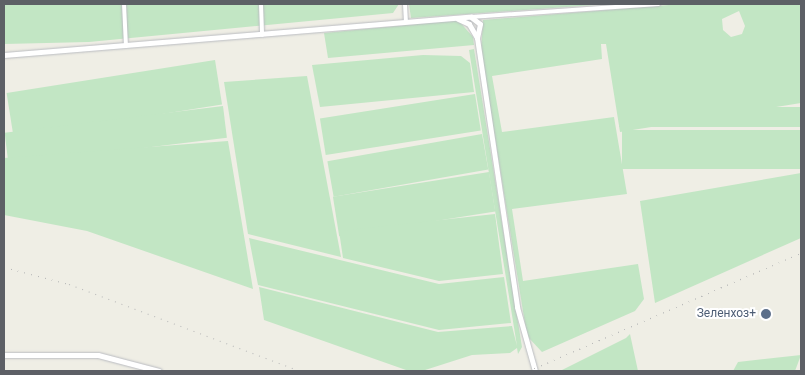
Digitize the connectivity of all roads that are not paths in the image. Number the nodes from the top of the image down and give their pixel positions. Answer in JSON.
{"nodes":[{"id":1,"x":124,"y":4,"type":"edge"},
{"id":2,"x":261,"y":4,"type":"edge"},
{"id":3,"x":405,"y":4,"type":"edge"},
{"id":4,"x":659,"y":4,"type":"edge"},
{"id":5,"x":471,"y":17,"type":"junction"},
{"id":6,"x":455,"y":18,"type":"junction"},
{"id":7,"x":406,"y":22,"type":"junction"},
{"id":8,"x":262,"y":35,"type":"junction"},
{"id":9,"x":477,"y":38,"type":"junction"},
{"id":10,"x":126,"y":46,"type":"junction"},
{"id":11,"x":4,"y":55,"type":"edge"},
{"id":12,"x":4,"y":355,"type":"edge"},
{"id":13,"x":159,"y":371,"type":"edge"},
{"id":14,"x":535,"y":371,"type":"edge"}],
"edges":[{"from":1,"to":10,"type":"street"},
{"from":2,"to":8,"type":"street"},
{"from":3,"to":7,"type":"street"},
{"from":4,"to":5,"type":"street"},
{"from":5,"to":6,"type":"main road"},
{"from":5,"to":9,"type":"main road"},
{"from":6,"to":7,"type":"main road"},
{"from":6,"to":9,"type":"main road"},
{"from":7,"to":8,"type":"main road"},
{"from":8,"to":10,"type":"main road"},
{"from":9,"to":14,"type":"main road"},
{"from":10,"to":11,"type":"main road"},
{"from":12,"to":13,"type":"main road"}]}
